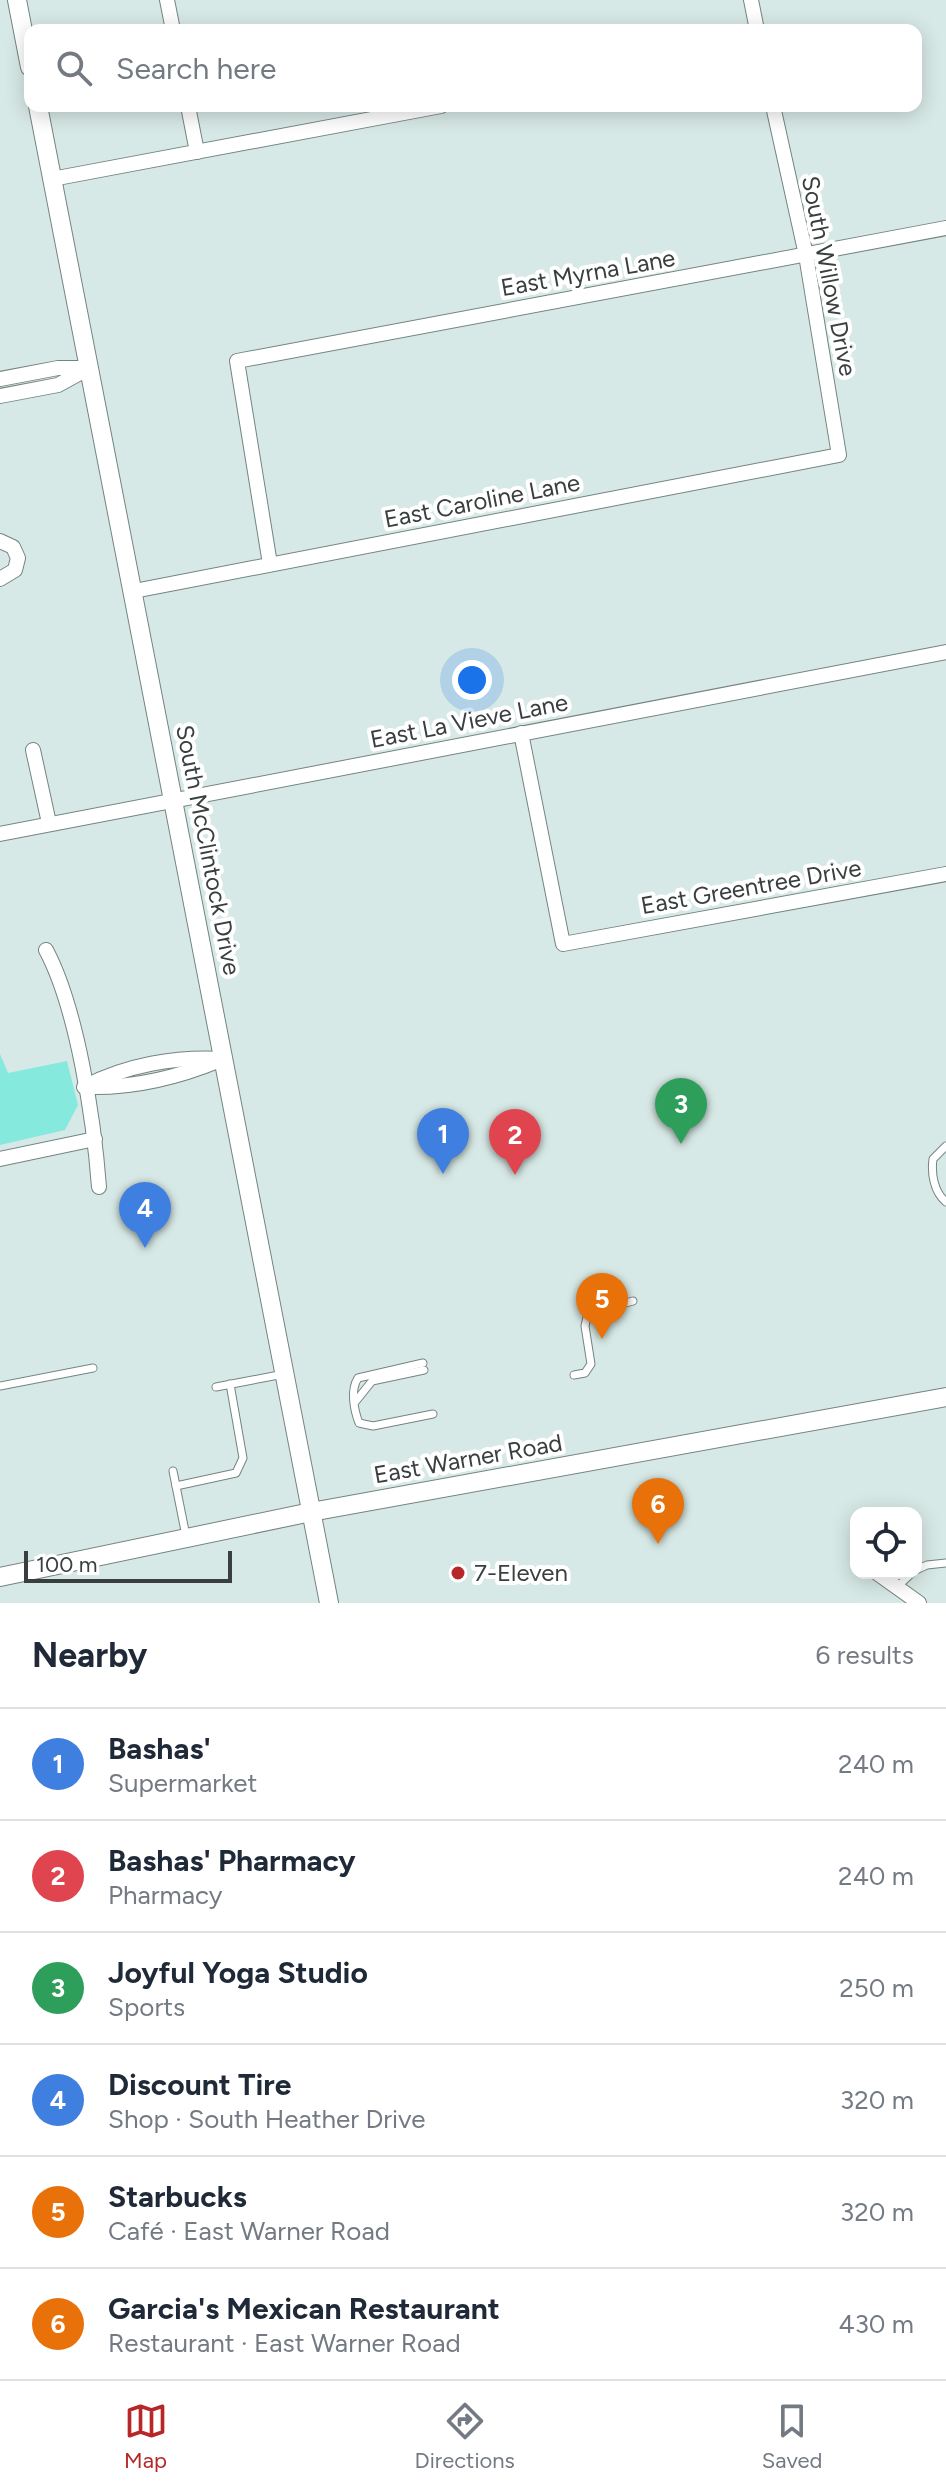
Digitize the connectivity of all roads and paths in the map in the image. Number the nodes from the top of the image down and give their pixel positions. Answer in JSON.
{"nodes":[{"id":1,"x":17,"y":0,"type":"edge"},
{"id":2,"x":167,"y":0,"type":"edge"},
{"id":3,"x":751,"y":0,"type":"edge"},
{"id":4,"x":172,"y":24,"type":"edge"},
{"id":5,"x":756,"y":24,"type":"edge"},
{"id":6,"x":24,"y":36,"type":"edge"},
{"id":7,"x":39,"y":112,"type":"edge"},
{"id":8,"x":189,"y":112,"type":"edge"},
{"id":9,"x":409,"y":112,"type":"edge"},
{"id":10,"x":774,"y":112,"type":"edge"},
{"id":11,"x":197,"y":152,"type":"junction"},
{"id":12,"x":52,"y":179,"type":"junction"},
{"id":13,"x":946,"y":228,"type":"edge"},
{"id":14,"x":806,"y":255,"type":"junction"},
{"id":15,"x":89,"y":368,"type":"junction"},
{"id":16,"x":0,"y":379,"type":"edge"},
{"id":17,"x":0,"y":396,"type":"edge"},
{"id":18,"x":839,"y":455,"type":"joint"},
{"id":19,"x":0,"y":541,"type":"edge"},
{"id":20,"x":270,"y":564,"type":"junction"},
{"id":21,"x":0,"y":579,"type":"edge"},
{"id":22,"x":134,"y":591,"type":"junction"},
{"id":23,"x":946,"y":652,"type":"edge"},
{"id":24,"x":521,"y":733,"type":"junction"},
{"id":25,"x":33,"y":750,"type":"dead end"},
{"id":26,"x":173,"y":799,"type":"junction"},
{"id":27,"x":49,"y":823,"type":"junction"},
{"id":28,"x":0,"y":834,"type":"edge"},
{"id":29,"x":946,"y":874,"type":"edge"},
{"id":30,"x":46,"y":950,"type":"dead end"},
{"id":31,"x":224,"y":1059,"type":"junction"},
{"id":32,"x":84,"y":1087,"type":"junction"},
{"id":33,"x":95,"y":1139,"type":"junction"},
{"id":34,"x":946,"y":1146,"type":"edge"},
{"id":35,"x":0,"y":1159,"type":"edge"},
{"id":36,"x":99,"y":1187,"type":"dead end"},
{"id":37,"x":946,"y":1202,"type":"edge"},
{"id":38,"x":633,"y":1301,"type":"dead end"},
{"id":39,"x":423,"y":1366,"type":"dead end"},
{"id":40,"x":93,"y":1368,"type":"dead end"},
{"id":41,"x":284,"y":1374,"type":"junction"},
{"id":42,"x":574,"y":1375,"type":"dead end"},
{"id":43,"x":230,"y":1384,"type":"junction"},
{"id":44,"x":0,"y":1386,"type":"edge"},
{"id":45,"x":216,"y":1387,"type":"dead end"},
{"id":46,"x":946,"y":1397,"type":"edge"},
{"id":47,"x":433,"y":1414,"type":"dead end"},
{"id":48,"x":173,"y":1471,"type":"dead end"},
{"id":49,"x":176,"y":1486,"type":"junction"},
{"id":50,"x":311,"y":1512,"type":"junction"},
{"id":51,"x":186,"y":1538,"type":"junction"},
{"id":52,"x":946,"y":1563,"type":"edge"},
{"id":53,"x":922,"y":1568,"type":"edge"},
{"id":54,"x":0,"y":1577,"type":"edge"},
{"id":55,"x":886,"y":1579,"type":"edge"},
{"id":56,"x":906,"y":1579,"type":"edge"},
{"id":57,"x":897,"y":1587,"type":"junction"},
{"id":58,"x":329,"y":1603,"type":"edge"},
{"id":59,"x":919,"y":1603,"type":"edge"}],
"edges":[{"from":1,"to":6,"type":"main road"},
{"from":2,"to":4,"type":"street"},
{"from":3,"to":5,"type":"street"},
{"from":7,"to":12,"type":"main road","name":"South McClintock Drive"},
{"from":8,"to":11,"type":"street"},
{"from":9,"to":11,"type":"street"},
{"from":10,"to":14,"type":"street","name":"South Willow Drive"},
{"from":11,"to":12,"type":"street"},
{"from":12,"to":15,"type":"main road","name":"South McClintock Drive"},
{"from":13,"to":14,"type":"street","name":"East Myrna Lane"},
{"from":14,"to":18,"type":"street","name":"South Willow Drive"},
{"from":14,"to":20,"type":"street","name":"East Myrna Lane"},
{"from":15,"to":16,"type":"street"},
{"from":15,"to":17,"type":"street"},
{"from":15,"to":22,"type":"main road","name":"South McClintock Drive"},
{"from":18,"to":20,"type":"street","name":"East Caroline Lane"},
{"from":19,"to":21,"type":"street"},
{"from":20,"to":22,"type":"street","name":"East Caroline Lane"},
{"from":22,"to":26,"type":"main road","name":"South McClintock Drive"},
{"from":23,"to":24,"type":"street","name":"East La Vieve Lane"},
{"from":24,"to":26,"type":"street","name":"East La Vieve Lane"},
{"from":24,"to":29,"type":"street","name":"East Greentree Drive"},
{"from":25,"to":27,"type":"street"},
{"from":26,"to":27,"type":"street","name":"East La Vieve Lane"},
{"from":26,"to":31,"type":"main road","name":"South McClintock Drive"},
{"from":27,"to":28,"type":"street","name":"East La Vieve Lane"},
{"from":30,"to":32,"type":"street"},
{"from":31,"to":32,"type":"street"},
{"from":31,"to":41,"type":"main road","name":"South McClintock Drive"},
{"from":32,"to":33,"type":"street"},
{"from":33,"to":35,"type":"street"},
{"from":33,"to":36,"type":"street"},
{"from":34,"to":37,"type":"lane"},
{"from":38,"to":42,"type":"lane"},
{"from":39,"to":47,"type":"lane"},
{"from":40,"to":44,"type":"lane"},
{"from":41,"to":43,"type":"lane"},
{"from":41,"to":50,"type":"main road","name":"South McClintock Drive"},
{"from":43,"to":45,"type":"lane"},
{"from":43,"to":49,"type":"lane"},
{"from":46,"to":50,"type":"main road","name":"East Warner Road"},
{"from":48,"to":49,"type":"lane"},
{"from":49,"to":51,"type":"lane"},
{"from":50,"to":51,"type":"main road","name":"East Warner Road"},
{"from":50,"to":58,"type":"main road","name":"South McClintock Drive"},
{"from":51,"to":54,"type":"main road","name":"East Warner Road"},
{"from":52,"to":53,"type":"lane"},
{"from":55,"to":57,"type":"street"},
{"from":56,"to":57,"type":"lane"},
{"from":57,"to":59,"type":"street"}]}
